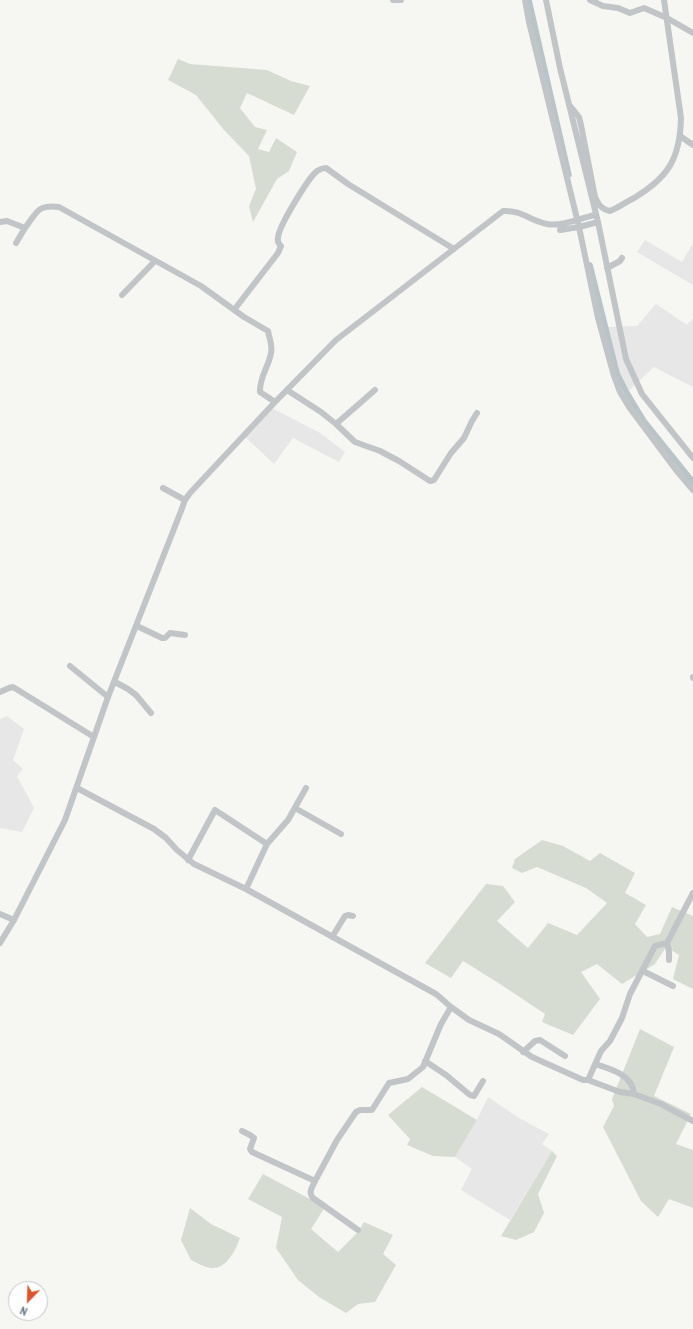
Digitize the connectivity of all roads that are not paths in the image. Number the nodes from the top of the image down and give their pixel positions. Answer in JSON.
{"nodes":[{"id":1,"x":392,"y":0,"type":"edge"},
{"id":2,"x":401,"y":0,"type":"edge"},
{"id":3,"x":525,"y":0,"type":"edge"},
{"id":4,"x":546,"y":0,"type":"edge"},
{"id":5,"x":590,"y":0,"type":"edge"},
{"id":6,"x":664,"y":0,"type":"edge"},
{"id":7,"x":667,"y":18,"type":"junction"},
{"id":8,"x":693,"y":34,"type":"edge"},
{"id":9,"x":680,"y":136,"type":"junction"},
{"id":10,"x":581,"y":138,"type":"junction"},
{"id":11,"x":693,"y":145,"type":"edge"},
{"id":12,"x":592,"y":215,"type":"junction"},
{"id":13,"x":578,"y":220,"type":"junction"},
{"id":14,"x":0,"y":222,"type":"edge"},
{"id":15,"x":595,"y":223,"type":"junction"},
{"id":16,"x":580,"y":227,"type":"junction"},
{"id":17,"x":25,"y":228,"type":"junction"},
{"id":18,"x":560,"y":230,"type":"dead end"},
{"id":19,"x":16,"y":243,"type":"dead end"},
{"id":20,"x":454,"y":249,"type":"junction"},
{"id":21,"x":622,"y":258,"type":"dead end"},
{"id":22,"x":155,"y":261,"type":"junction"},
{"id":23,"x":607,"y":268,"type":"junction"},
{"id":24,"x":122,"y":296,"type":"dead end"},
{"id":25,"x":234,"y":310,"type":"junction"},
{"id":26,"x":287,"y":390,"type":"junction"},
{"id":27,"x":375,"y":390,"type":"dead end"},
{"id":28,"x":275,"y":402,"type":"junction"},
{"id":29,"x":477,"y":413,"type":"dead end"},
{"id":30,"x":336,"y":424,"type":"junction"},
{"id":31,"x":693,"y":458,"type":"edge"},
{"id":32,"x":163,"y":488,"type":"dead end"},
{"id":33,"x":693,"y":490,"type":"edge"},
{"id":34,"x":185,"y":500,"type":"junction"},
{"id":35,"x":137,"y":626,"type":"junction"},
{"id":36,"x":185,"y":635,"type":"dead end"},
{"id":37,"x":70,"y":666,"type":"dead end"},
{"id":38,"x":115,"y":682,"type":"junction"},
{"id":39,"x":0,"y":692,"type":"edge"},
{"id":40,"x":108,"y":697,"type":"junction"},
{"id":41,"x":151,"y":713,"type":"dead end"},
{"id":42,"x":94,"y":737,"type":"junction"},
{"id":43,"x":77,"y":788,"type":"junction"},
{"id":44,"x":306,"y":788,"type":"dead end"},
{"id":45,"x":295,"y":808,"type":"junction"},
{"id":46,"x":341,"y":834,"type":"dead end"},
{"id":47,"x":267,"y":844,"type":"junction"},
{"id":48,"x":188,"y":860,"type":"junction"},
{"id":49,"x":246,"y":889,"type":"junction"},
{"id":50,"x":693,"y":893,"type":"edge"},
{"id":51,"x":0,"y":914,"type":"edge"},
{"id":52,"x":353,"y":916,"type":"dead end"},
{"id":53,"x":14,"y":920,"type":"junction"},
{"id":54,"x":332,"y":937,"type":"junction"},
{"id":55,"x":0,"y":943,"type":"edge"},
{"id":56,"x":667,"y":944,"type":"junction"},
{"id":57,"x":669,"y":960,"type":"dead end"},
{"id":58,"x":643,"y":971,"type":"junction"},
{"id":59,"x":673,"y":986,"type":"dead end"},
{"id":60,"x":451,"y":1007,"type":"junction"},
{"id":61,"x":523,"y":1052,"type":"junction"},
{"id":62,"x":565,"y":1056,"type":"dead end"},
{"id":63,"x":425,"y":1062,"type":"junction"},
{"id":64,"x":595,"y":1064,"type":"junction"},
{"id":65,"x":588,"y":1080,"type":"junction"},
{"id":66,"x":483,"y":1081,"type":"dead end"},
{"id":67,"x":634,"y":1094,"type":"junction"},
{"id":68,"x":693,"y":1121,"type":"edge"},
{"id":69,"x":242,"y":1131,"type":"dead end"},
{"id":70,"x":315,"y":1181,"type":"junction"},
{"id":71,"x":358,"y":1230,"type":"dead end"}],
"edges":[{"from":1,"to":2,"type":"street"},
{"from":3,"to":13,"type":"street"},
{"from":4,"to":10,"type":"street"},
{"from":5,"to":7,"type":"street"},
{"from":6,"to":7,"type":"street"},
{"from":7,"to":8,"type":"street"},
{"from":7,"to":9,"type":"street"},
{"from":9,"to":10,"type":"street"},
{"from":9,"to":11,"type":"street"},
{"from":10,"to":12,"type":"street"},
{"from":12,"to":13,"type":"street"},
{"from":12,"to":15,"type":"street"},
{"from":13,"to":16,"type":"street"},
{"from":13,"to":20,"type":"street"},
{"from":14,"to":17,"type":"street"},
{"from":15,"to":16,"type":"street"},
{"from":15,"to":23,"type":"street"},
{"from":16,"to":18,"type":"street"},
{"from":16,"to":33,"type":"street"},
{"from":17,"to":19,"type":"street"},
{"from":17,"to":22,"type":"street"},
{"from":20,"to":25,"type":"street"},
{"from":20,"to":26,"type":"street"},
{"from":21,"to":23,"type":"street"},
{"from":22,"to":24,"type":"street"},
{"from":22,"to":25,"type":"street"},
{"from":23,"to":31,"type":"street"},
{"from":25,"to":28,"type":"street"},
{"from":26,"to":28,"type":"street"},
{"from":26,"to":30,"type":"street"},
{"from":27,"to":30,"type":"street"},
{"from":28,"to":34,"type":"street"},
{"from":29,"to":30,"type":"street"},
{"from":32,"to":34,"type":"street"},
{"from":34,"to":35,"type":"street"},
{"from":35,"to":36,"type":"street"},
{"from":35,"to":38,"type":"street"},
{"from":37,"to":40,"type":"street"},
{"from":38,"to":40,"type":"street"},
{"from":38,"to":41,"type":"street"},
{"from":39,"to":42,"type":"street"},
{"from":40,"to":42,"type":"street"},
{"from":42,"to":43,"type":"street"},
{"from":43,"to":48,"type":"street"},
{"from":43,"to":53,"type":"street"},
{"from":44,"to":45,"type":"street"},
{"from":45,"to":46,"type":"street"},
{"from":45,"to":47,"type":"street"},
{"from":47,"to":48,"type":"street"},
{"from":47,"to":49,"type":"street"},
{"from":48,"to":49,"type":"street"},
{"from":49,"to":54,"type":"street"},
{"from":50,"to":56,"type":"street"},
{"from":51,"to":53,"type":"street"},
{"from":52,"to":54,"type":"street"},
{"from":53,"to":55,"type":"street"},
{"from":54,"to":60,"type":"street"},
{"from":56,"to":57,"type":"street"},
{"from":56,"to":58,"type":"street"},
{"from":58,"to":59,"type":"street"},
{"from":58,"to":64,"type":"street"},
{"from":60,"to":61,"type":"street"},
{"from":60,"to":63,"type":"street"},
{"from":61,"to":62,"type":"street"},
{"from":61,"to":65,"type":"street"},
{"from":63,"to":66,"type":"street"},
{"from":63,"to":70,"type":"street"},
{"from":64,"to":65,"type":"street"},
{"from":64,"to":67,"type":"street"},
{"from":65,"to":67,"type":"street"},
{"from":67,"to":68,"type":"street"},
{"from":69,"to":70,"type":"street"},
{"from":70,"to":71,"type":"street"}]}
